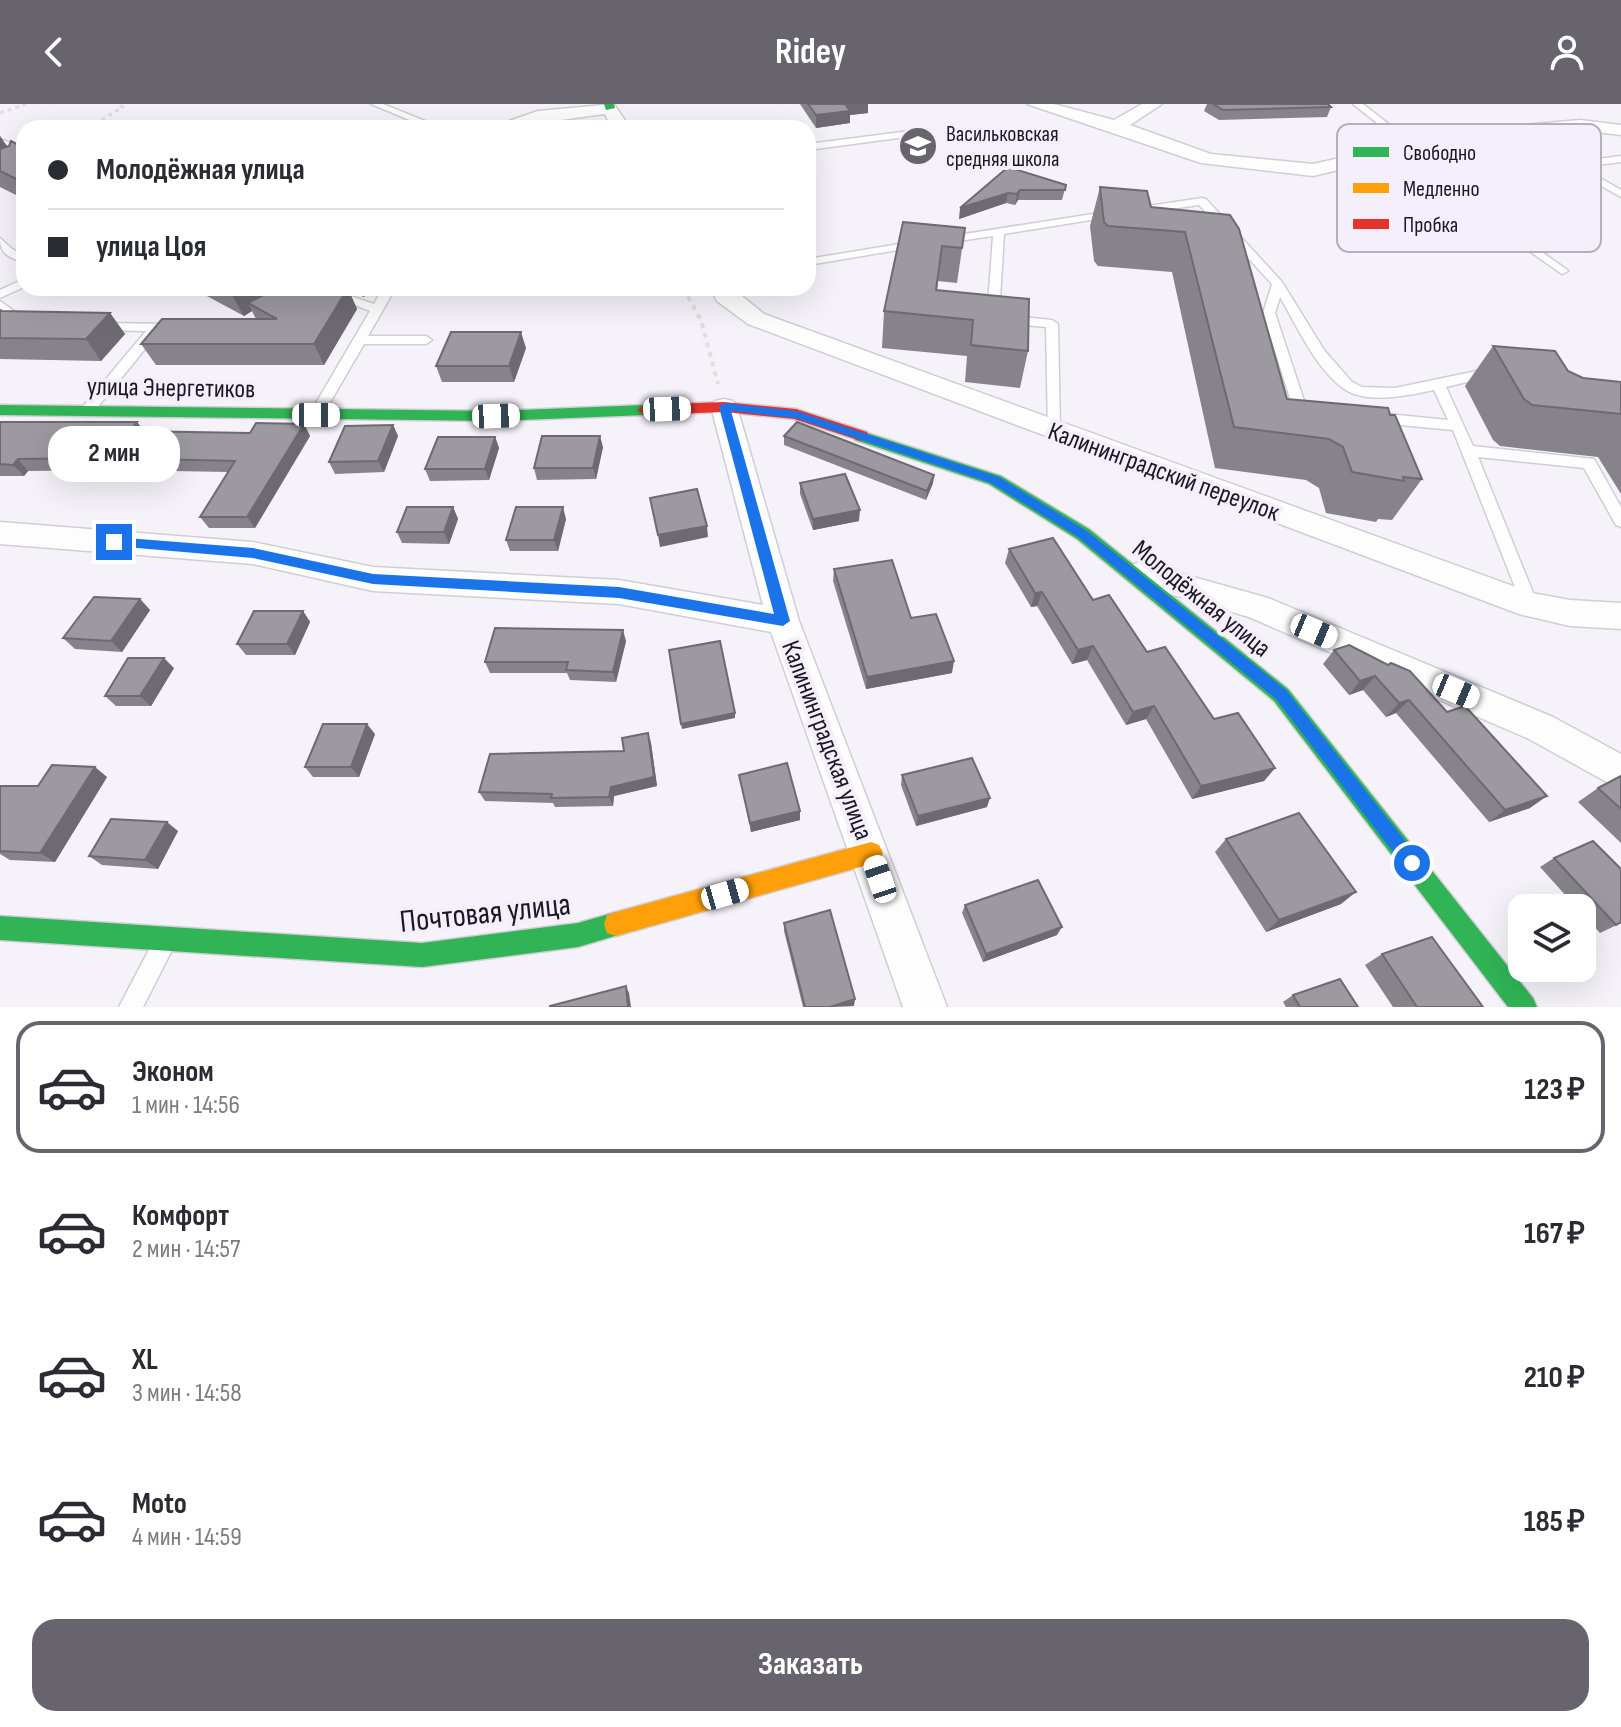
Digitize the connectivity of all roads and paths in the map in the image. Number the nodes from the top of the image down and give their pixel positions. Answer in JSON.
{"nodes":[{"id":1,"x":26,"y":104,"type":"edge"},
{"id":2,"x":117,"y":104,"type":"edge"},
{"id":3,"x":375,"y":104,"type":"edge"},
{"id":4,"x":1035,"y":104,"type":"edge"},
{"id":5,"x":1154,"y":104,"type":"edge"},
{"id":6,"x":1357,"y":104,"type":"edge"},
{"id":7,"x":610,"y":106,"type":"edge"},
{"id":8,"x":537,"y":110,"type":"edge"},
{"id":9,"x":0,"y":113,"type":"edge"},
{"id":10,"x":101,"y":120,"type":"edge"},
{"id":11,"x":416,"y":120,"type":"edge"},
{"id":12,"x":515,"y":120,"type":"edge"},
{"id":13,"x":1383,"y":124,"type":"edge"},
{"id":14,"x":1116,"y":126,"type":"junction"},
{"id":15,"x":1601,"y":128,"type":"edge"},
{"id":16,"x":1621,"y":130,"type":"edge"},
{"id":17,"x":925,"y":132,"type":"dead end"},
{"id":18,"x":816,"y":146,"type":"edge"},
{"id":19,"x":1621,"y":159,"type":"edge"},
{"id":20,"x":1601,"y":161,"type":"edge"},
{"id":21,"x":1337,"y":164,"type":"edge"},
{"id":22,"x":1601,"y":183,"type":"edge"},
{"id":23,"x":1621,"y":194,"type":"edge"},
{"id":24,"x":999,"y":231,"type":"junction"},
{"id":25,"x":0,"y":241,"type":"edge"},
{"id":26,"x":1535,"y":252,"type":"edge"},
{"id":27,"x":16,"y":255,"type":"edge"},
{"id":28,"x":816,"y":261,"type":"edge"},
{"id":29,"x":1562,"y":271,"type":"dead end"},
{"id":30,"x":1278,"y":284,"type":"junction"},
{"id":31,"x":340,"y":296,"type":"edge"},
{"id":32,"x":385,"y":296,"type":"edge"},
{"id":33,"x":688,"y":296,"type":"edge"},
{"id":34,"x":725,"y":296,"type":"edge"},
{"id":35,"x":0,"y":305,"type":"edge"},
{"id":36,"x":376,"y":309,"type":"junction"},
{"id":37,"x":42,"y":326,"type":"edge"},
{"id":38,"x":84,"y":327,"type":"edge"},
{"id":39,"x":156,"y":328,"type":"junction"},
{"id":40,"x":187,"y":328,"type":"edge"},
{"id":41,"x":358,"y":340,"type":"junction"},
{"id":42,"x":426,"y":340,"type":"dead end"},
{"id":43,"x":1512,"y":368,"type":"edge"},
{"id":44,"x":1438,"y":383,"type":"junction"},
{"id":45,"x":724,"y":407,"type":"junction"},
{"id":46,"x":0,"y":410,"type":"edge"},
{"id":47,"x":86,"y":412,"type":"junction"},
{"id":48,"x":1332,"y":414,"type":"edge"},
{"id":49,"x":316,"y":415,"type":"junction"},
{"id":50,"x":1363,"y":417,"type":"edge"},
{"id":51,"x":1458,"y":426,"type":"junction"},
{"id":52,"x":1053,"y":430,"type":"junction"},
{"id":53,"x":1470,"y":451,"type":"junction"},
{"id":54,"x":1621,"y":521,"type":"edge"},
{"id":55,"x":0,"y":533,"type":"edge"},
{"id":56,"x":1128,"y":571,"type":"junction"},
{"id":57,"x":1530,"y":605,"type":"junction"},
{"id":58,"x":1621,"y":616,"type":"edge"},
{"id":59,"x":783,"y":621,"type":"junction"},
{"id":60,"x":1621,"y":773,"type":"edge"},
{"id":61,"x":871,"y":853,"type":"junction"},
{"id":62,"x":0,"y":928,"type":"edge"},
{"id":63,"x":167,"y":938,"type":"junction"},
{"id":64,"x":131,"y":1007,"type":"edge"},
{"id":65,"x":925,"y":1007,"type":"edge"},
{"id":66,"x":1524,"y":1007,"type":"edge"}],
"edges":[{"from":1,"to":9,"type":"path"},
{"from":2,"to":10,"type":"path"},
{"from":3,"to":11,"type":"lane"},
{"from":4,"to":14,"type":"street"},
{"from":5,"to":14,"type":"street"},
{"from":6,"to":13,"type":"lane"},
{"from":7,"to":8,"type":"street"},
{"from":8,"to":12,"type":"street"},
{"from":14,"to":21,"type":"street"},
{"from":15,"to":16,"type":"street"},
{"from":17,"to":18,"type":"lane"},
{"from":19,"to":20,"type":"lane"},
{"from":22,"to":23,"type":"lane"},
{"from":24,"to":28,"type":"lane"},
{"from":24,"to":30,"type":"lane"},
{"from":24,"to":52,"type":"lane"},
{"from":25,"to":27,"type":"lane"},
{"from":26,"to":29,"type":"lane"},
{"from":30,"to":44,"type":"lane"},
{"from":30,"to":48,"type":"lane"},
{"from":31,"to":36,"type":"lane"},
{"from":32,"to":36,"type":"lane"},
{"from":33,"to":45,"type":"path"},
{"from":34,"to":52,"type":"street","name":"Калининградский переулок"},
{"from":35,"to":37,"type":"lane"},
{"from":36,"to":41,"type":"lane"},
{"from":38,"to":39,"type":"lane"},
{"from":39,"to":40,"type":"lane"},
{"from":39,"to":47,"type":"lane"},
{"from":41,"to":42,"type":"lane"},
{"from":41,"to":49,"type":"lane"},
{"from":43,"to":44,"type":"lane"},
{"from":44,"to":51,"type":"lane"},
{"from":45,"to":49,"type":"street","name":"улица Энергетиков"},
{"from":45,"to":56,"type":"street","name":"Молодёжная улица"},
{"from":45,"to":59,"type":"street","name":"Калининградская улица"},
{"from":46,"to":47,"type":"street","name":"улица Энергетиков"},
{"from":47,"to":49,"type":"street","name":"улица Энергетиков"},
{"from":50,"to":51,"type":"lane"},
{"from":51,"to":53,"type":"lane"},
{"from":52,"to":57,"type":"street","name":"Калининградский переулок"},
{"from":53,"to":54,"type":"lane"},
{"from":53,"to":57,"type":"lane"},
{"from":55,"to":59,"type":"street"},
{"from":56,"to":60,"type":"street"},
{"from":56,"to":66,"type":"street","name":"Молодёжная улица"},
{"from":57,"to":58,"type":"street","name":"Калининградский переулок"},
{"from":59,"to":61,"type":"street","name":"Калининградская улица"},
{"from":61,"to":63,"type":"street","name":"Почтовая улица"},
{"from":61,"to":65,"type":"street","name":"Калининградская улица"},
{"from":62,"to":63,"type":"street","name":"Почтовая улица"},
{"from":63,"to":64,"type":"lane"}]}
